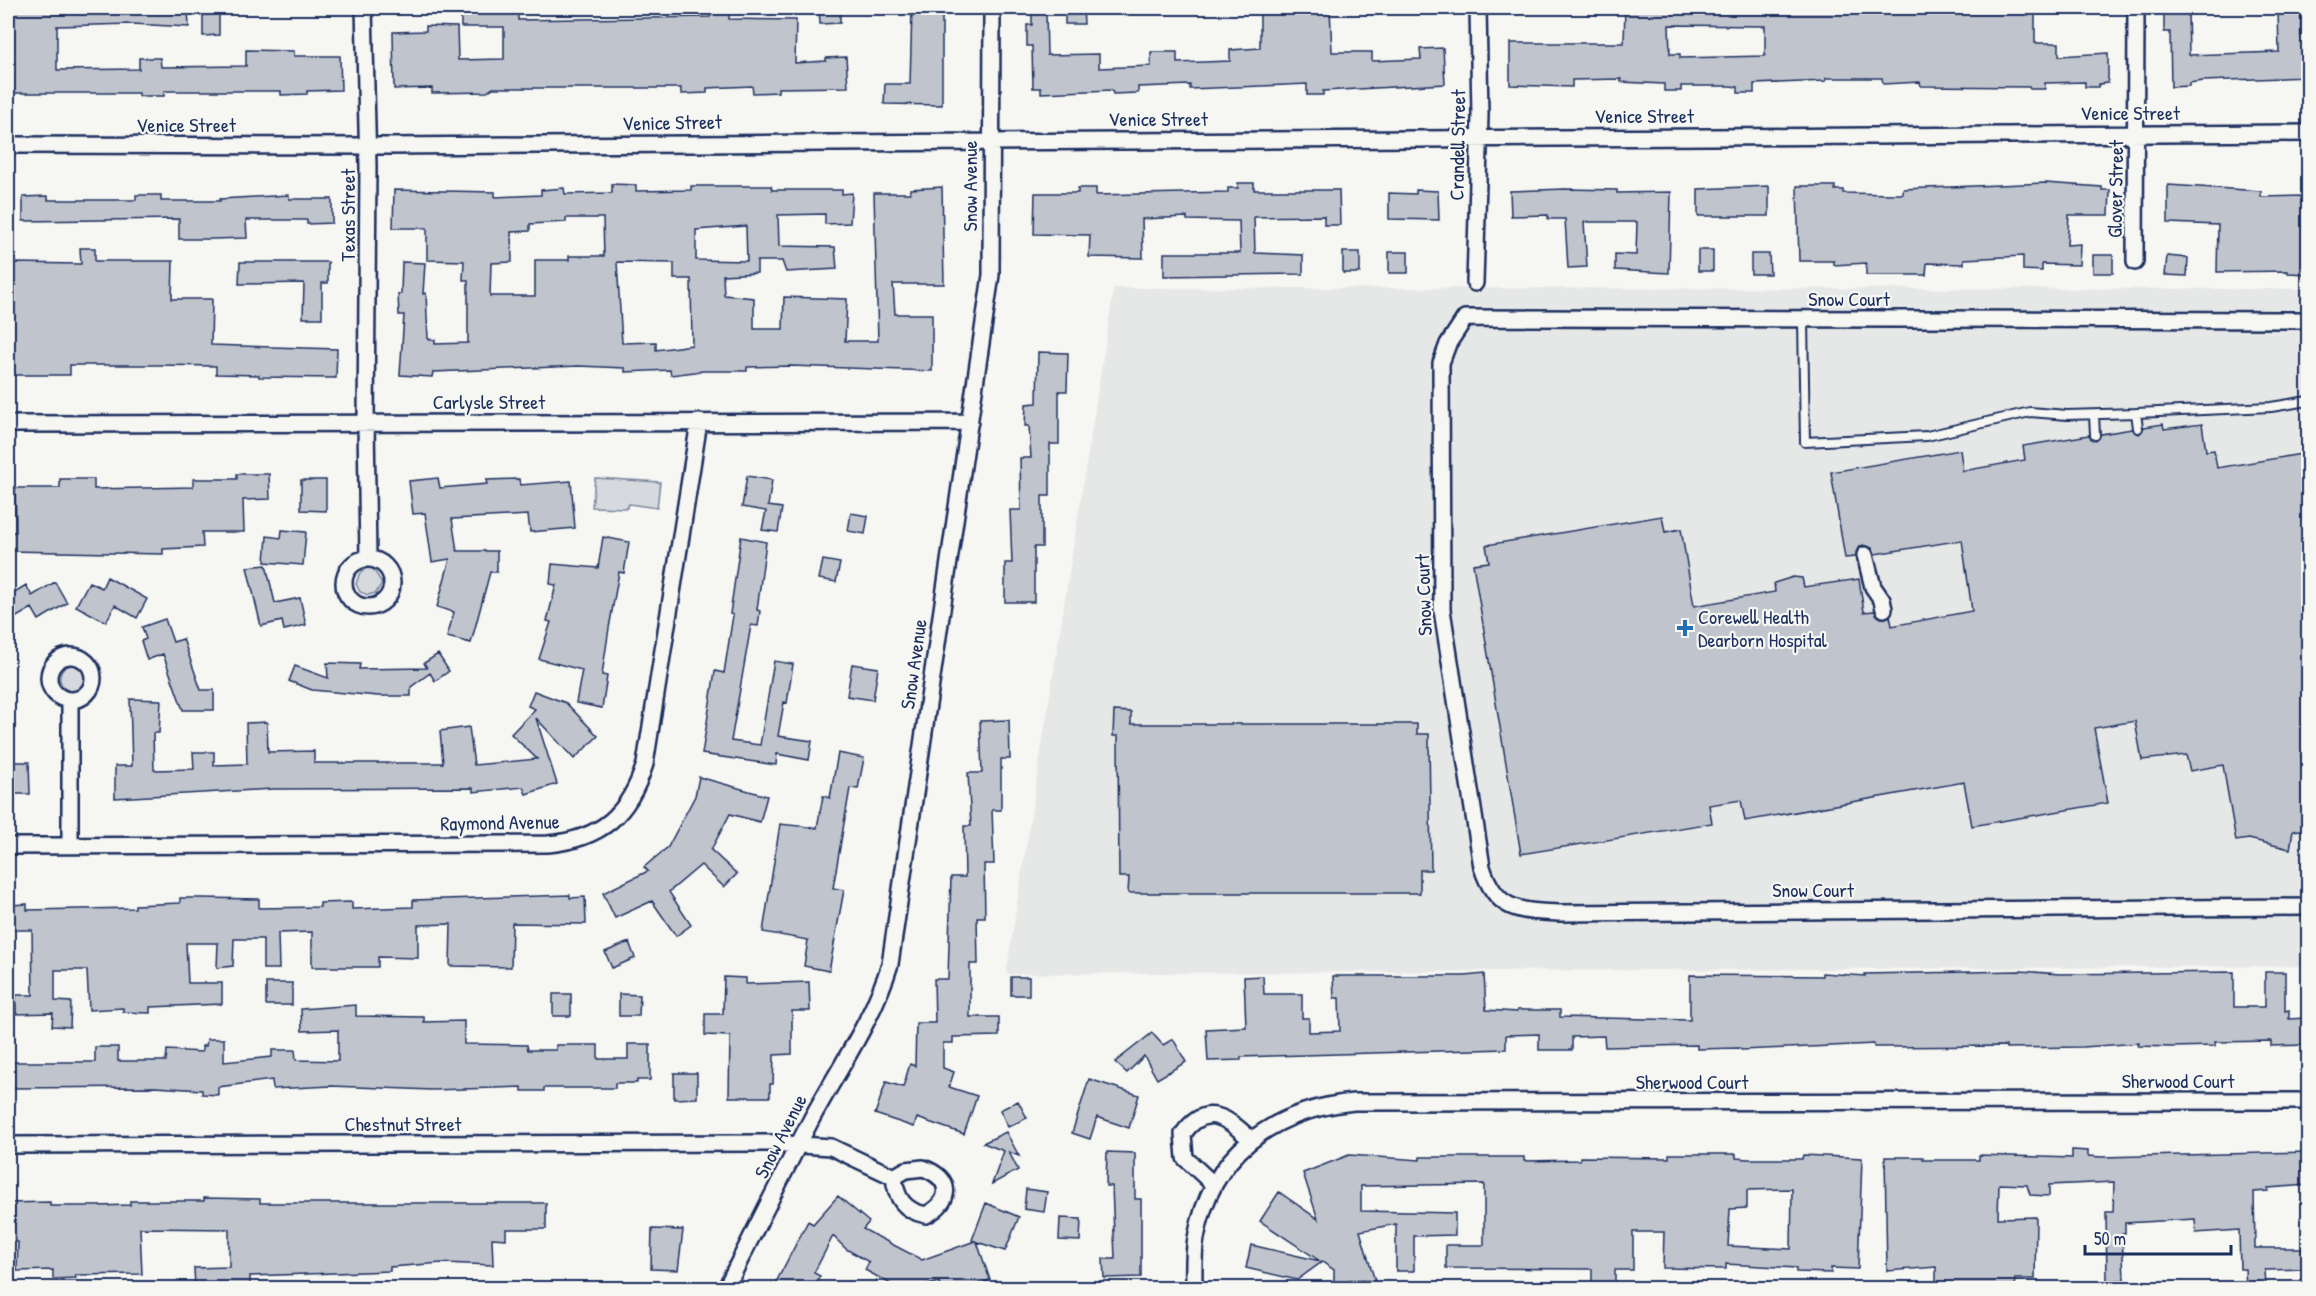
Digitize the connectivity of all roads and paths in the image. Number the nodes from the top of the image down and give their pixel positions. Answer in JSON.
{"nodes":[{"id":1,"x":364,"y":8,"type":"edge"},
{"id":2,"x":992,"y":8,"type":"edge"},
{"id":3,"x":1478,"y":8,"type":"edge"},
{"id":4,"x":2136,"y":8,"type":"edge"},
{"id":5,"x":2308,"y":133,"type":"edge"},
{"id":6,"x":2137,"y":134,"type":"junction"},
{"id":7,"x":1479,"y":137,"type":"junction"},
{"id":8,"x":990,"y":140,"type":"junction"},
{"id":9,"x":8,"y":145,"type":"edge"},
{"id":10,"x":368,"y":145,"type":"junction"},
{"id":11,"x":2135,"y":262,"type":"dead end"},
{"id":12,"x":1475,"y":283,"type":"dead end"},
{"id":13,"x":1803,"y":320,"type":"junction"},
{"id":14,"x":2308,"y":320,"type":"edge"},
{"id":15,"x":2308,"y":401,"type":"edge"},
{"id":16,"x":2136,"y":413,"type":"junction"},
{"id":17,"x":2094,"y":415,"type":"junction"},
{"id":18,"x":366,"y":422,"type":"junction"},
{"id":19,"x":699,"y":422,"type":"junction"},
{"id":20,"x":970,"y":422,"type":"junction"},
{"id":21,"x":8,"y":424,"type":"edge"},
{"id":22,"x":2138,"y":428,"type":"dead end"},
{"id":23,"x":2095,"y":435,"type":"dead end"},
{"id":24,"x":1865,"y":555,"type":"dead end"},
{"id":25,"x":368,"y":558,"type":"dead end"},
{"id":26,"x":1884,"y":609,"type":"dead end"},
{"id":27,"x":70,"y":700,"type":"dead end"},
{"id":28,"x":8,"y":846,"type":"edge"},
{"id":29,"x":70,"y":846,"type":"junction"},
{"id":30,"x":2308,"y":907,"type":"edge"},
{"id":31,"x":2308,"y":1101,"type":"edge"},
{"id":32,"x":1251,"y":1140,"type":"junction"},
{"id":33,"x":799,"y":1144,"type":"junction"},
{"id":34,"x":8,"y":1145,"type":"edge"},
{"id":35,"x":894,"y":1177,"type":"dead end"},
{"id":36,"x":1214,"y":1185,"type":"junction"},
{"id":37,"x":726,"y":1288,"type":"edge"},
{"id":38,"x":1194,"y":1288,"type":"edge"}],
"edges":[{"from":1,"to":10,"type":"street","name":"Texas Street"},
{"from":2,"to":8,"type":"street","name":"Snow Avenue"},
{"from":3,"to":7,"type":"street","name":"Crandell Street"},
{"from":4,"to":6,"type":"street","name":"Glover Street"},
{"from":5,"to":6,"type":"street","name":"Venice Street"},
{"from":6,"to":7,"type":"street","name":"Venice Street"},
{"from":6,"to":11,"type":"street","name":"Glover Street"},
{"from":7,"to":8,"type":"street","name":"Venice Street"},
{"from":7,"to":12,"type":"street","name":"Crandell Street"},
{"from":8,"to":10,"type":"street","name":"Venice Street"},
{"from":8,"to":20,"type":"street","name":"Snow Avenue"},
{"from":9,"to":10,"type":"street","name":"Venice Street"},
{"from":10,"to":18,"type":"street","name":"Texas Street"},
{"from":13,"to":14,"type":"street","name":"Snow Court"},
{"from":13,"to":17,"type":"lane"},
{"from":13,"to":30,"type":"street","name":"Snow Court"},
{"from":15,"to":16,"type":"lane"},
{"from":16,"to":17,"type":"lane"},
{"from":16,"to":22,"type":"lane"},
{"from":17,"to":23,"type":"lane"},
{"from":18,"to":19,"type":"street","name":"Carlysle Street"},
{"from":18,"to":21,"type":"street","name":"Carlysle Street"},
{"from":18,"to":25,"type":"street","name":"Texas Street"},
{"from":19,"to":20,"type":"street","name":"Carlysle Street"},
{"from":19,"to":29,"type":"street","name":"Raymond Avenue"},
{"from":20,"to":33,"type":"street","name":"Snow Avenue"},
{"from":24,"to":26,"type":"street"},
{"from":27,"to":29,"type":"street"},
{"from":28,"to":29,"type":"street","name":"Raymond Avenue"},
{"from":31,"to":32,"type":"street","name":"Sherwood Court"},
{"from":32,"to":36,"type":"street","name":"Sherwood Court"},
{"from":32,"to":36,"type":"street"},
{"from":33,"to":34,"type":"street","name":"Chestnut Street"},
{"from":33,"to":35,"type":"street","name":"Chestnut Street"},
{"from":33,"to":37,"type":"street","name":"Snow Avenue"},
{"from":36,"to":38,"type":"street","name":"Sherwood Court"}]}
